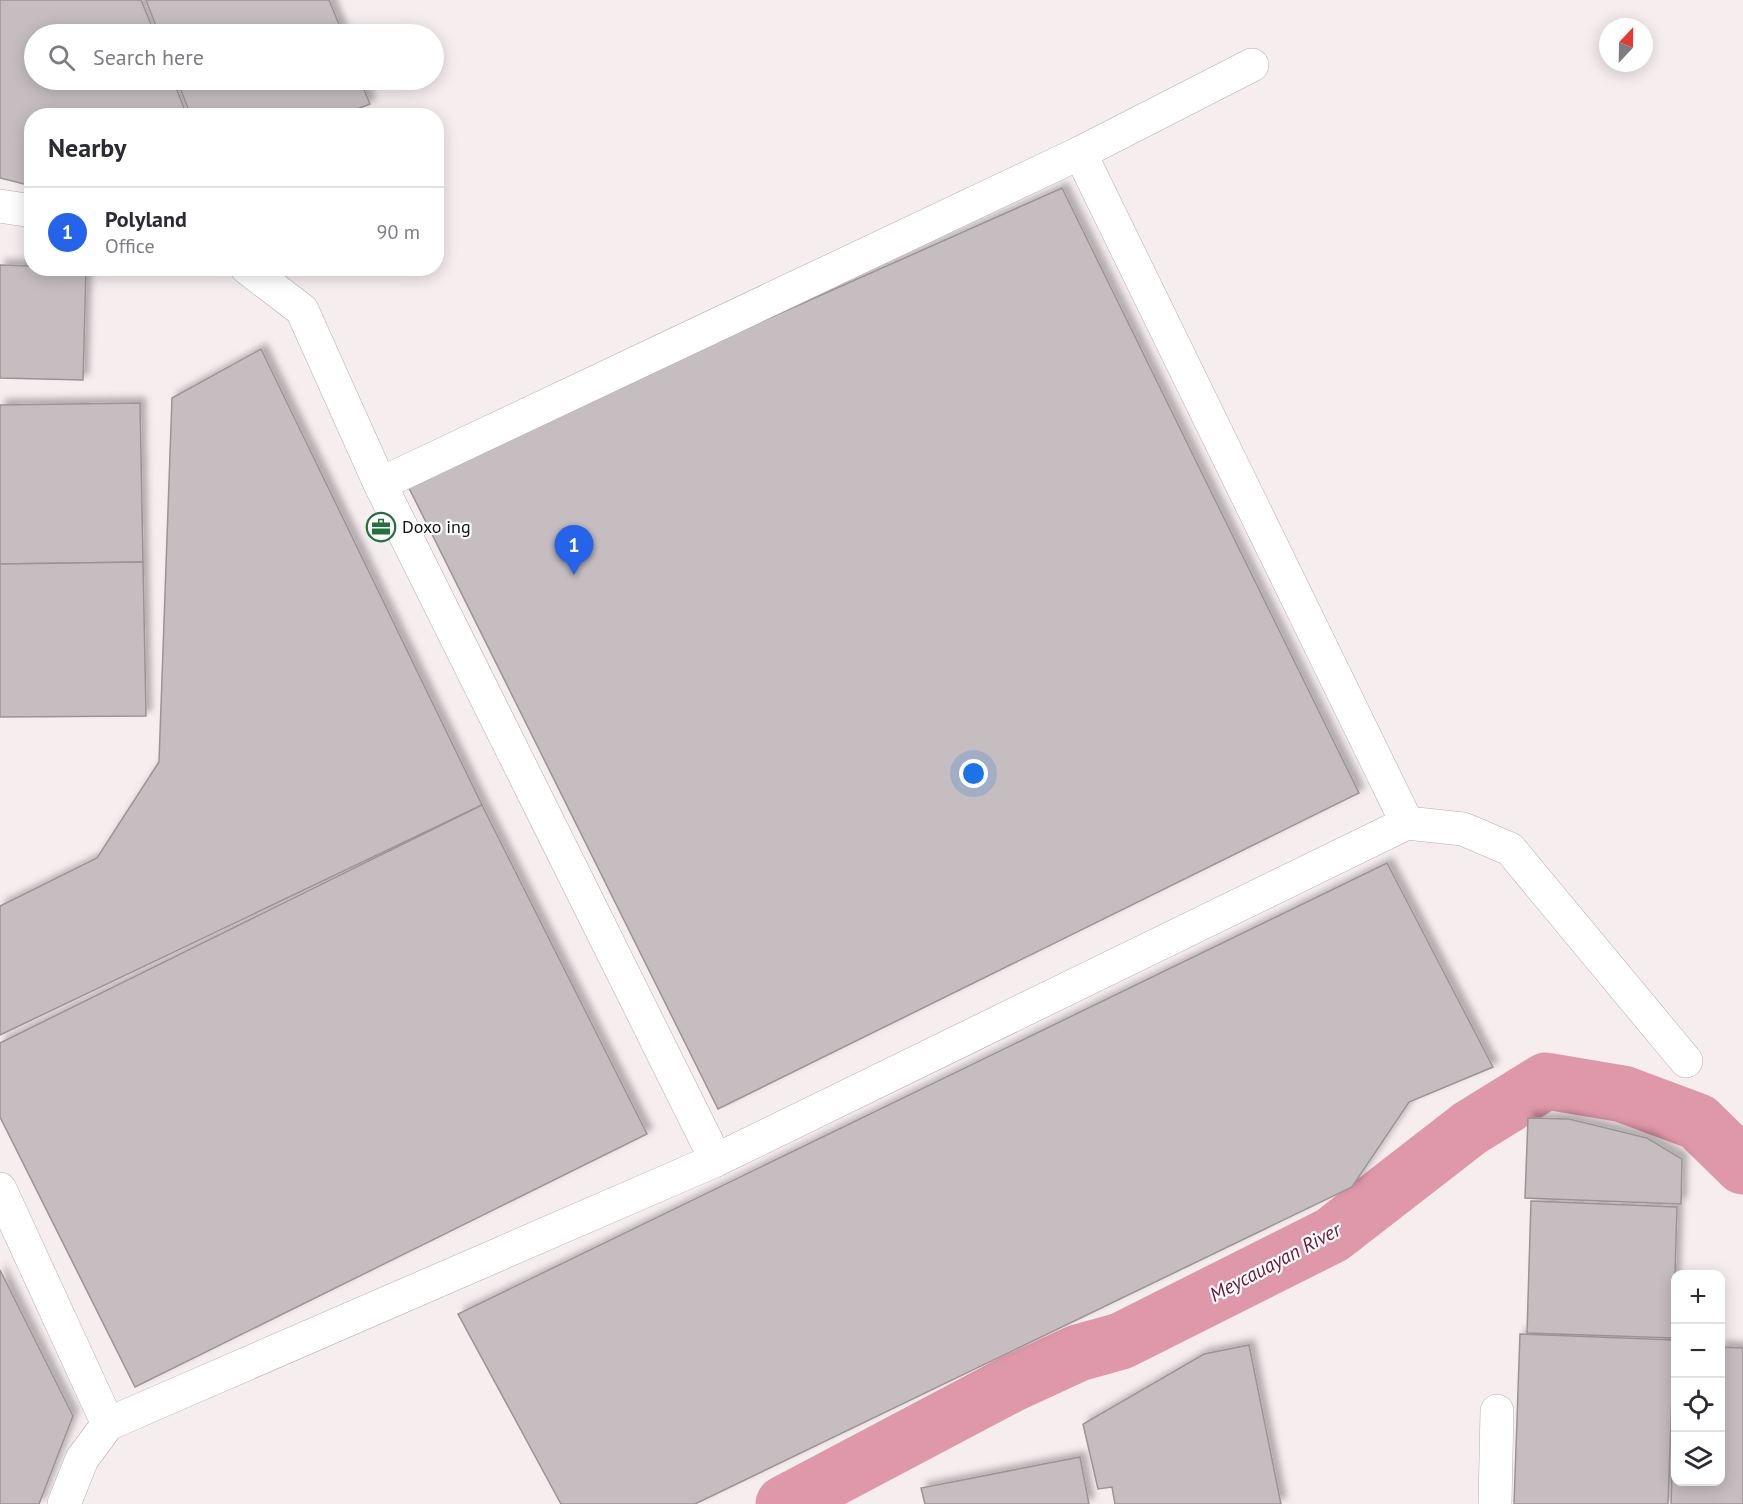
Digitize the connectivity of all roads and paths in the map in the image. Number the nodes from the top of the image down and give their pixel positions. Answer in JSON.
{"nodes":[{"id":1,"x":1252,"y":65,"type":"dead end"},
{"id":2,"x":1080,"y":153,"type":"junction"},
{"id":3,"x":0,"y":206,"type":"edge"},
{"id":4,"x":24,"y":210,"type":"edge"},
{"id":5,"x":257,"y":276,"type":"edge"},
{"id":6,"x":380,"y":484,"type":"junction"},
{"id":7,"x":1407,"y":823,"type":"junction"},
{"id":8,"x":1686,"y":1061,"type":"dead end"},
{"id":9,"x":716,"y":1160,"type":"junction"},
{"id":10,"x":0,"y":1189,"type":"edge"},
{"id":11,"x":1497,"y":1411,"type":"dead end"},
{"id":12,"x":108,"y":1424,"type":"junction"},
{"id":13,"x":63,"y":1504,"type":"edge"},
{"id":14,"x":1495,"y":1504,"type":"edge"}],
"edges":[{"from":1,"to":2,"type":"lane"},
{"from":2,"to":6,"type":"lane"},
{"from":2,"to":7,"type":"lane"},
{"from":3,"to":4,"type":"lane"},
{"from":5,"to":6,"type":"lane"},
{"from":6,"to":9,"type":"lane"},
{"from":7,"to":8,"type":"lane"},
{"from":7,"to":9,"type":"lane"},
{"from":9,"to":12,"type":"lane"},
{"from":10,"to":12,"type":"lane"},
{"from":11,"to":14,"type":"lane"},
{"from":12,"to":13,"type":"lane"}]}
